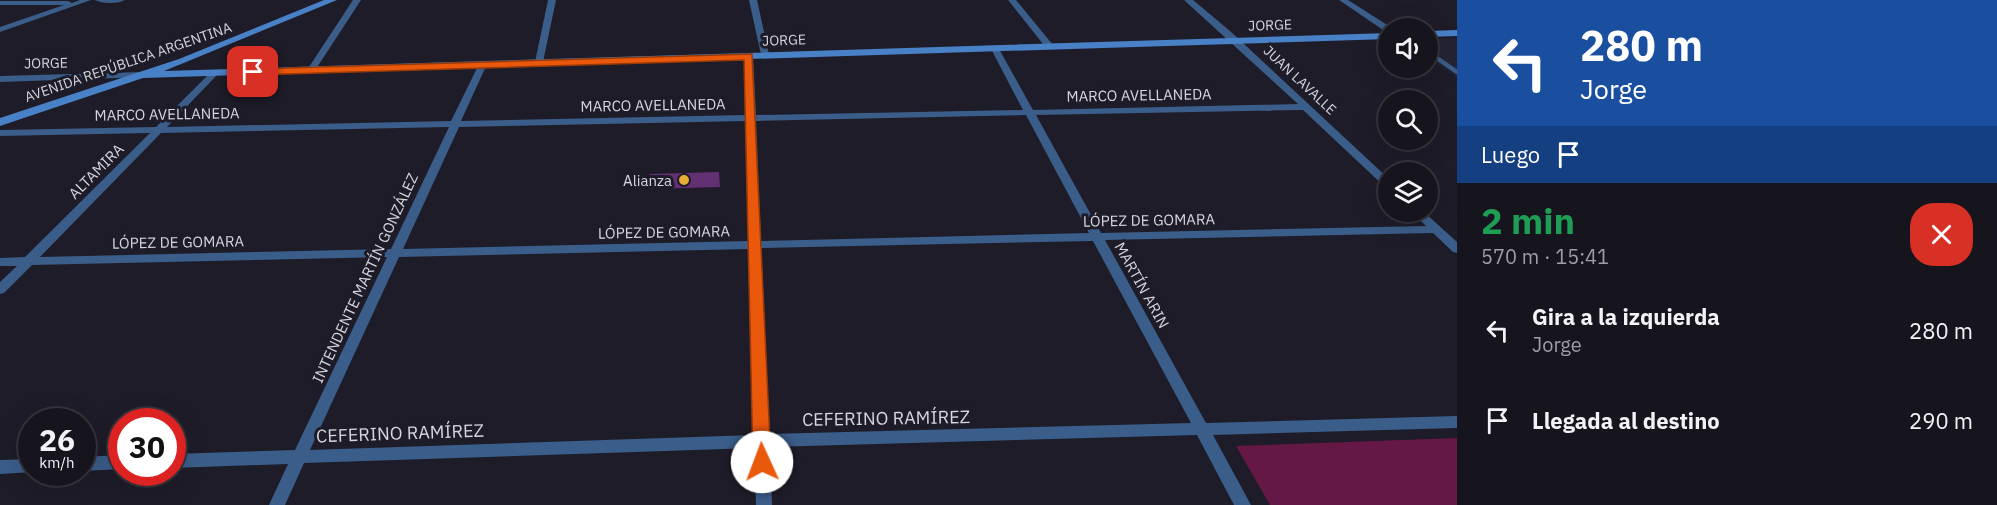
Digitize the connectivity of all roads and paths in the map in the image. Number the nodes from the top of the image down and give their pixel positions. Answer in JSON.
{"nodes":[{"id":1,"x":99,"y":0,"type":"edge"},
{"id":2,"x":121,"y":0,"type":"edge"},
{"id":3,"x":332,"y":0,"type":"edge"},
{"id":4,"x":357,"y":0,"type":"edge"},
{"id":5,"x":552,"y":0,"type":"edge"},
{"id":6,"x":753,"y":0,"type":"edge"},
{"id":7,"x":1012,"y":0,"type":"edge"},
{"id":8,"x":1188,"y":0,"type":"edge"},
{"id":9,"x":1343,"y":0,"type":"edge"},
{"id":10,"x":83,"y":1,"type":"edge"},
{"id":11,"x":7,"y":2,"type":"edge"},
{"id":12,"x":1378,"y":23,"type":"edge"},
{"id":13,"x":0,"y":30,"type":"edge"},
{"id":14,"x":1457,"y":33,"type":"edge"},
{"id":15,"x":1438,"y":34,"type":"edge"},
{"id":16,"x":1378,"y":36,"type":"edge"},
{"id":17,"x":1236,"y":41,"type":"junction"},
{"id":18,"x":1050,"y":47,"type":"junction"},
{"id":19,"x":994,"y":49,"type":"junction"},
{"id":20,"x":749,"y":56,"type":"junction"},
{"id":21,"x":765,"y":56,"type":"junction"},
{"id":22,"x":1438,"y":59,"type":"edge"},
{"id":23,"x":539,"y":62,"type":"junction"},
{"id":24,"x":483,"y":64,"type":"junction"},
{"id":25,"x":311,"y":70,"type":"junction"},
{"id":26,"x":1457,"y":72,"type":"edge"},
{"id":27,"x":214,"y":74,"type":"junction"},
{"id":28,"x":144,"y":75,"type":"junction"},
{"id":29,"x":0,"y":79,"type":"edge"},
{"id":30,"x":1307,"y":107,"type":"junction"},
{"id":31,"x":1028,"y":112,"type":"junction"},
{"id":32,"x":749,"y":118,"type":"junction"},
{"id":33,"x":0,"y":122,"type":"edge"},
{"id":34,"x":456,"y":124,"type":"junction"},
{"id":35,"x":159,"y":129,"type":"junction"},
{"id":36,"x":0,"y":133,"type":"edge"},
{"id":37,"x":1378,"y":174,"type":"edge"},
{"id":38,"x":1429,"y":222,"type":"edge"},
{"id":39,"x":1436,"y":229,"type":"junction"},
{"id":40,"x":1096,"y":236,"type":"junction"},
{"id":41,"x":753,"y":245,"type":"junction"},
{"id":42,"x":1457,"y":249,"type":"edge"},
{"id":43,"x":396,"y":252,"type":"junction"},
{"id":44,"x":0,"y":261,"type":"edge"},
{"id":45,"x":29,"y":261,"type":"junction"},
{"id":46,"x":0,"y":290,"type":"edge"},
{"id":47,"x":1457,"y":422,"type":"edge"},
{"id":48,"x":1202,"y":431,"type":"junction"},
{"id":49,"x":761,"y":441,"type":"junction"},
{"id":50,"x":300,"y":456,"type":"junction"},
{"id":51,"x":186,"y":460,"type":"edge"},
{"id":52,"x":18,"y":466,"type":"edge"},
{"id":53,"x":0,"y":467,"type":"edge"},
{"id":54,"x":277,"y":505,"type":"edge"},
{"id":55,"x":764,"y":505,"type":"edge"},
{"id":56,"x":1244,"y":505,"type":"edge"}],
"edges":[{"from":1,"to":2,"type":"street"},
{"from":3,"to":28,"type":"street","name":"AVENIDA REPÚBLICA ARGENTINA"},
{"from":4,"to":25,"type":"street"},
{"from":5,"to":23,"type":"street"},
{"from":6,"to":21,"type":"street"},
{"from":7,"to":18,"type":"street"},
{"from":8,"to":17,"type":"street","name":"JUAN LAVALLE"},
{"from":9,"to":12,"type":"street"},
{"from":10,"to":11,"type":"street"},
{"from":10,"to":13,"type":"street"},
{"from":14,"to":15,"type":"street"},
{"from":16,"to":17,"type":"street","name":"JORGE"},
{"from":17,"to":18,"type":"street","name":"JORGE"},
{"from":17,"to":30,"type":"street","name":"JUAN LAVALLE"},
{"from":18,"to":19,"type":"street","name":"JORGE"},
{"from":19,"to":21,"type":"street","name":"JORGE"},
{"from":19,"to":31,"type":"street","name":"MARTÍN ARIN"},
{"from":20,"to":21,"type":"street","name":"JORGE"},
{"from":20,"to":23,"type":"street","name":"JORGE"},
{"from":20,"to":32,"type":"street"},
{"from":22,"to":26,"type":"lane"},
{"from":23,"to":24,"type":"street","name":"JORGE"},
{"from":24,"to":25,"type":"street","name":"JORGE"},
{"from":24,"to":34,"type":"street","name":"INTENDENTE MARTÍN GONZÁLEZ"},
{"from":25,"to":27,"type":"street","name":"JORGE"},
{"from":27,"to":28,"type":"street","name":"JORGE"},
{"from":27,"to":35,"type":"street","name":"ALTAMIRA"},
{"from":28,"to":29,"type":"street","name":"JORGE"},
{"from":28,"to":33,"type":"street","name":"AVENIDA REPÚBLICA ARGENTINA"},
{"from":30,"to":31,"type":"street","name":"MARCO AVELLANEDA"},
{"from":30,"to":37,"type":"street","name":"JUAN LAVALLE"},
{"from":31,"to":32,"type":"street","name":"MARCO AVELLANEDA"},
{"from":31,"to":40,"type":"street","name":"MARTÍN ARIN"},
{"from":32,"to":34,"type":"street","name":"MARCO AVELLANEDA"},
{"from":32,"to":41,"type":"street"},
{"from":34,"to":35,"type":"street","name":"MARCO AVELLANEDA"},
{"from":34,"to":43,"type":"street","name":"INTENDENTE MARTÍN GONZÁLEZ"},
{"from":35,"to":36,"type":"street","name":"MARCO AVELLANEDA"},
{"from":35,"to":45,"type":"street","name":"ALTAMIRA"},
{"from":38,"to":39,"type":"street"},
{"from":39,"to":40,"type":"street","name":"LÓPEZ DE GOMARA"},
{"from":39,"to":42,"type":"street"},
{"from":40,"to":41,"type":"street","name":"LÓPEZ DE GOMARA"},
{"from":40,"to":48,"type":"street","name":"MARTÍN ARIN"},
{"from":41,"to":43,"type":"street","name":"LÓPEZ DE GOMARA"},
{"from":41,"to":49,"type":"street"},
{"from":43,"to":45,"type":"street","name":"LÓPEZ DE GOMARA"},
{"from":43,"to":50,"type":"street","name":"INTENDENTE MARTÍN GONZÁLEZ"},
{"from":44,"to":45,"type":"street","name":"LÓPEZ DE GOMARA"},
{"from":45,"to":46,"type":"street","name":"ALTAMIRA"},
{"from":47,"to":48,"type":"street","name":"CEFERINO RAMÍREZ"},
{"from":48,"to":49,"type":"street","name":"CEFERINO RAMÍREZ"},
{"from":48,"to":56,"type":"street","name":"MARTÍN ARIN"},
{"from":49,"to":50,"type":"street","name":"CEFERINO RAMÍREZ"},
{"from":49,"to":55,"type":"street"},
{"from":50,"to":51,"type":"street","name":"CEFERINO RAMÍREZ"},
{"from":50,"to":54,"type":"street","name":"INTENDENTE MARTÍN GONZÁLEZ"},
{"from":52,"to":53,"type":"street"}]}
